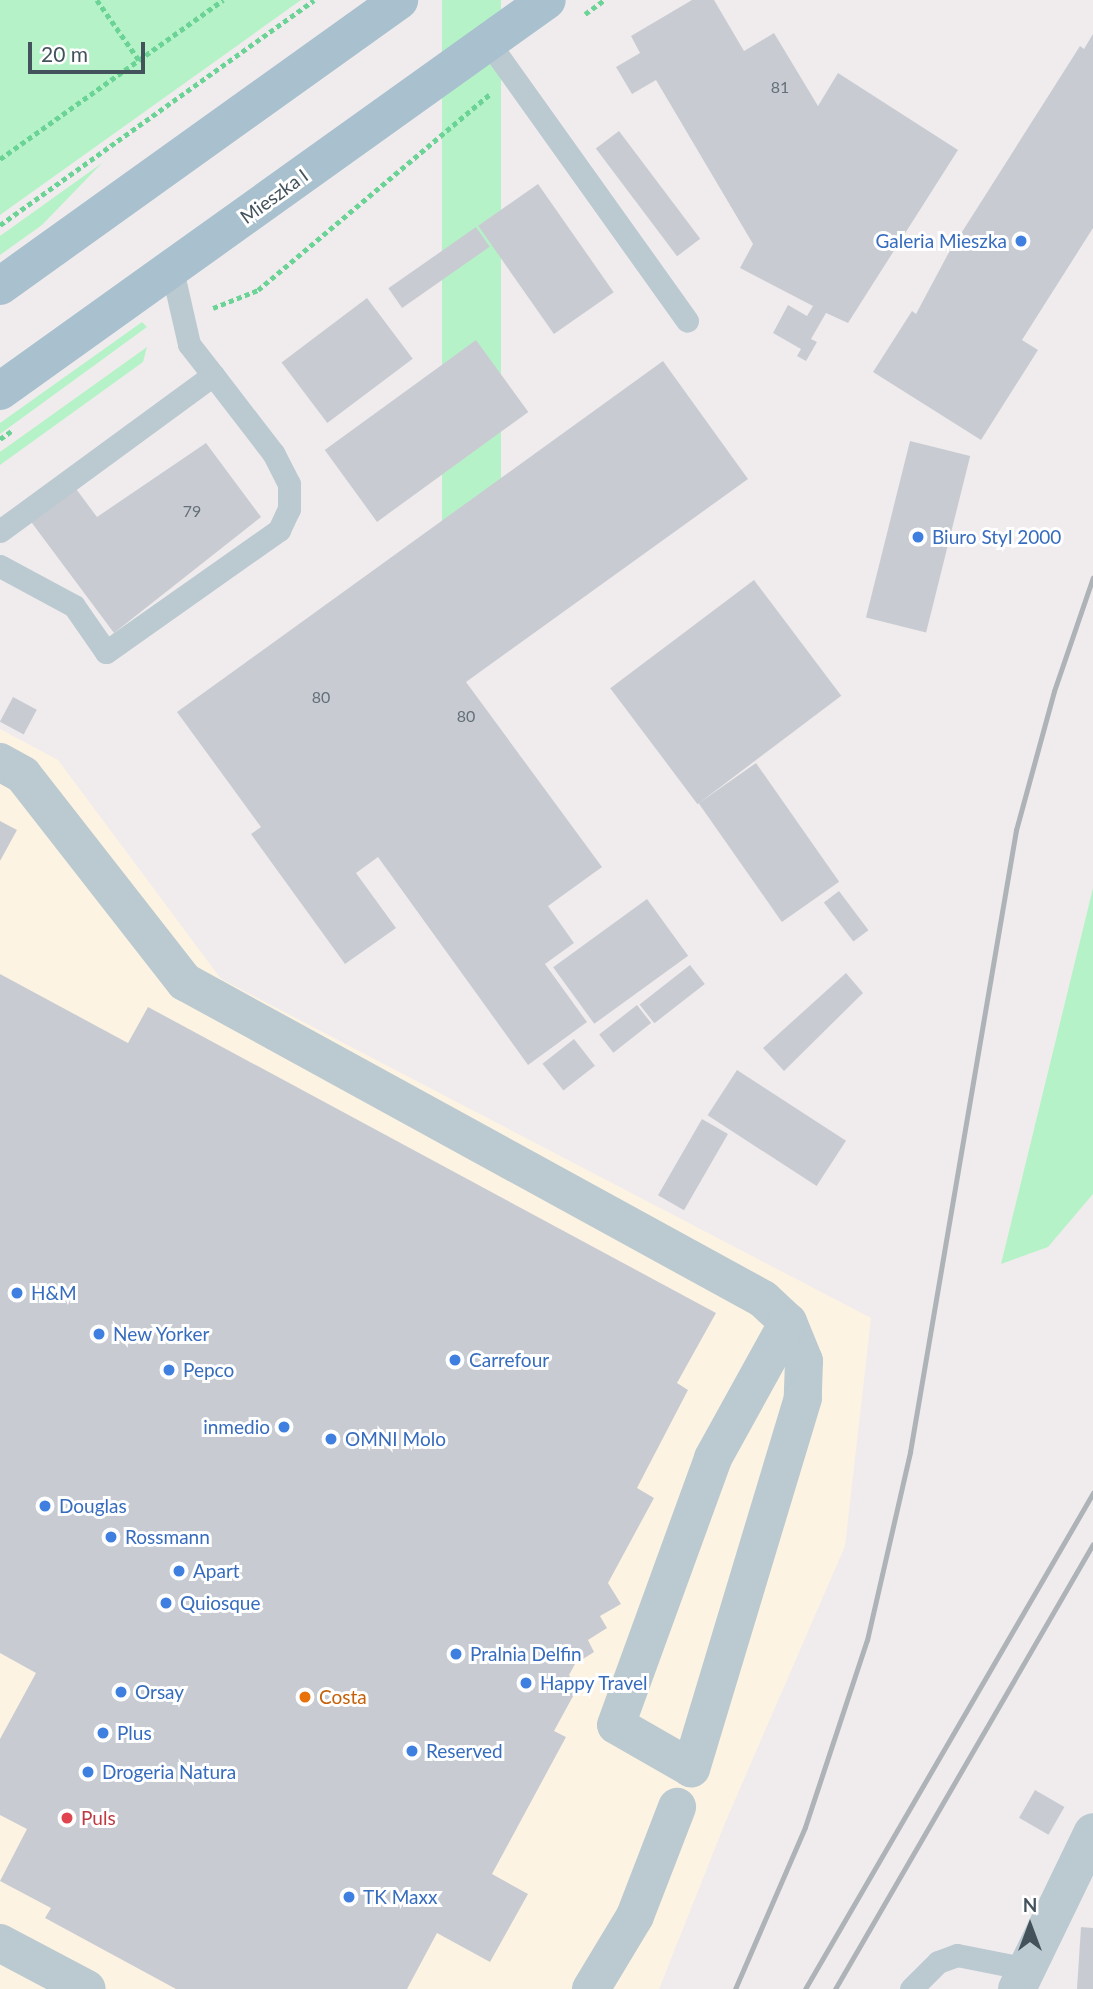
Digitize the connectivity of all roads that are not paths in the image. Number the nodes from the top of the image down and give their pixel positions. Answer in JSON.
{"nodes":[{"id":1,"x":399,"y":0,"type":"edge"},
{"id":2,"x":561,"y":11,"type":"edge"},
{"id":3,"x":489,"y":43,"type":"junction"},
{"id":4,"x":172,"y":270,"type":"junction"},
{"id":5,"x":0,"y":286,"type":"edge"},
{"id":6,"x":687,"y":321,"type":"dead end"},
{"id":7,"x":214,"y":375,"type":"junction"},
{"id":8,"x":0,"y":391,"type":"edge"},
{"id":9,"x":0,"y":531,"type":"edge"},
{"id":10,"x":0,"y":566,"type":"edge"},
{"id":11,"x":0,"y":762,"type":"edge"},
{"id":12,"x":788,"y":1322,"type":"junction"},
{"id":13,"x":677,"y":1807,"type":"dead end"},
{"id":14,"x":1093,"y":1832,"type":"edge"},
{"id":15,"x":0,"y":1943,"type":"edge"},
{"id":16,"x":1022,"y":1979,"type":"edge"},
{"id":17,"x":87,"y":1989,"type":"edge"},
{"id":18,"x":591,"y":1989,"type":"edge"},
{"id":19,"x":911,"y":1989,"type":"edge"}],
"edges":[{"from":1,"to":5,"type":"main road"},
{"from":2,"to":3,"type":"main road","name":"Mieszka I"},
{"from":3,"to":4,"type":"main road","name":"Mieszka I"},
{"from":3,"to":6,"type":"lane"},
{"from":4,"to":7,"type":"lane"},
{"from":4,"to":8,"type":"main road","name":"Mieszka I"},
{"from":7,"to":9,"type":"lane"},
{"from":7,"to":10,"type":"lane"},
{"from":11,"to":12,"type":"street"},
{"from":12,"to":12,"type":"street"},
{"from":13,"to":18,"type":"street"},
{"from":14,"to":16,"type":"street"},
{"from":15,"to":17,"type":"street"},
{"from":16,"to":19,"type":"lane"}]}
